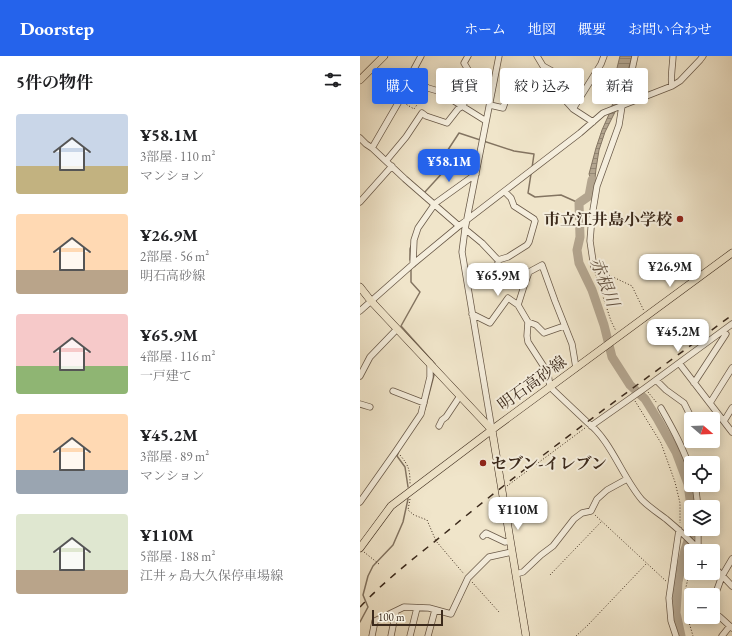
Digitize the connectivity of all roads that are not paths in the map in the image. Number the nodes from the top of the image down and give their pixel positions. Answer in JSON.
{"nodes":[{"id":1,"x":384,"y":56,"type":"edge"},
{"id":2,"x":421,"y":56,"type":"edge"},
{"id":3,"x":468,"y":56,"type":"edge"},
{"id":4,"x":499,"y":56,"type":"edge"},
{"id":5,"x":537,"y":56,"type":"edge"},
{"id":6,"x":602,"y":56,"type":"edge"},
{"id":7,"x":635,"y":56,"type":"edge"},
{"id":8,"x":673,"y":56,"type":"edge"},
{"id":9,"x":703,"y":56,"type":"edge"},
{"id":10,"x":414,"y":68,"type":"edge"},
{"id":11,"x":546,"y":68,"type":"edge"},
{"id":12,"x":360,"y":80,"type":"edge"},
{"id":13,"x":672,"y":86,"type":"junction"},
{"id":14,"x":428,"y":88,"type":"edge"},
{"id":15,"x":398,"y":104,"type":"edge"},
{"id":16,"x":504,"y":104,"type":"edge"},
{"id":17,"x":568,"y":104,"type":"edge"},
{"id":18,"x":463,"y":106,"type":"junction"},
{"id":19,"x":490,"y":106,"type":"junction"},
{"id":20,"x":622,"y":106,"type":"junction"},
{"id":21,"x":573,"y":109,"type":"junction"},
{"id":22,"x":486,"y":121,"type":"junction"},
{"id":23,"x":593,"y":122,"type":"junction"},
{"id":24,"x":360,"y":138,"type":"edge"},
{"id":25,"x":372,"y":148,"type":"junction"},
{"id":26,"x":386,"y":161,"type":"junction"},
{"id":27,"x":392,"y":166,"type":"junction"},
{"id":28,"x":476,"y":174,"type":"junction"},
{"id":29,"x":505,"y":192,"type":"junction"},
{"id":30,"x":360,"y":202,"type":"edge"},
{"id":31,"x":434,"y":205,"type":"junction"},
{"id":32,"x":467,"y":221,"type":"junction"},
{"id":33,"x":462,"y":228,"type":"junction"},
{"id":34,"x":732,"y":253,"type":"edge"},
{"id":35,"x":498,"y":260,"type":"junction"},
{"id":36,"x":412,"y":264,"type":"junction"},
{"id":37,"x":594,"y":268,"type":"road end"},
{"id":38,"x":524,"y":286,"type":"junction"},
{"id":39,"x":360,"y":287,"type":"edge"},
{"id":40,"x":371,"y":301,"type":"junction"},
{"id":41,"x":518,"y":305,"type":"junction"},
{"id":42,"x":360,"y":311,"type":"edge"},
{"id":43,"x":472,"y":314,"type":"junction"},
{"id":44,"x":528,"y":322,"type":"junction"},
{"id":45,"x":732,"y":324,"type":"edge"},
{"id":46,"x":564,"y":326,"type":"junction"},
{"id":47,"x":397,"y":328,"type":"junction"},
{"id":48,"x":724,"y":333,"type":"junction"},
{"id":49,"x":732,"y":338,"type":"edge"},
{"id":50,"x":430,"y":363,"type":"junction"},
{"id":51,"x":679,"y":363,"type":"junction"},
{"id":52,"x":576,"y":368,"type":"junction"},
{"id":53,"x":732,"y":368,"type":"edge"},
{"id":54,"x":360,"y":376,"type":"edge"},
{"id":55,"x":656,"y":380,"type":"junction"},
{"id":56,"x":694,"y":383,"type":"junction"},
{"id":57,"x":550,"y":388,"type":"junction"},
{"id":58,"x":393,"y":391,"type":"dead end"},
{"id":59,"x":460,"y":396,"type":"junction"},
{"id":60,"x":424,"y":403,"type":"junction"},
{"id":61,"x":710,"y":403,"type":"junction"},
{"id":62,"x":360,"y":404,"type":"edge"},
{"id":63,"x":370,"y":407,"type":"dead end"},
{"id":64,"x":661,"y":408,"type":"road end"},
{"id":65,"x":732,"y":408,"type":"edge"},
{"id":66,"x":688,"y":412,"type":"edge"},
{"id":67,"x":724,"y":421,"type":"junction"},
{"id":68,"x":439,"y":426,"type":"dead end"},
{"id":69,"x":591,"y":426,"type":"junction"},
{"id":70,"x":492,"y":430,"type":"junction"},
{"id":71,"x":732,"y":432,"type":"edge"},
{"id":72,"x":686,"y":456,"type":"edge"},
{"id":73,"x":627,"y":479,"type":"junction"},
{"id":74,"x":360,"y":502,"type":"edge"},
{"id":75,"x":679,"y":530,"type":"junction"},
{"id":76,"x":483,"y":536,"type":"dead end"},
{"id":77,"x":510,"y":541,"type":"junction"},
{"id":78,"x":693,"y":544,"type":"edge"},
{"id":79,"x":361,"y":549,"type":"edge"},
{"id":80,"x":512,"y":552,"type":"junction"},
{"id":81,"x":732,"y":558,"type":"edge"},
{"id":82,"x":729,"y":570,"type":"edge"},
{"id":83,"x":516,"y":574,"type":"junction"},
{"id":84,"x":722,"y":576,"type":"junction"},
{"id":85,"x":732,"y":586,"type":"edge"},
{"id":86,"x":718,"y":588,"type":"edge"},
{"id":87,"x":417,"y":608,"type":"junction"},
{"id":88,"x":435,"y":610,"type":"junction"},
{"id":89,"x":396,"y":611,"type":"junction"},
{"id":90,"x":720,"y":617,"type":"edge"},
{"id":91,"x":731,"y":627,"type":"edge"},
{"id":92,"x":372,"y":636,"type":"edge"},
{"id":93,"x":391,"y":636,"type":"edge"},
{"id":94,"x":410,"y":636,"type":"edge"},
{"id":95,"x":428,"y":636,"type":"edge"},
{"id":96,"x":526,"y":636,"type":"edge"},
{"id":97,"x":676,"y":636,"type":"edge"},
{"id":98,"x":722,"y":636,"type":"edge"}],
"edges":[{"from":1,"to":12,"type":"main road"},
{"from":2,"to":10,"type":"street"},
{"from":3,"to":18,"type":"street"},
{"from":4,"to":19,"type":"street"},
{"from":5,"to":11,"type":"street"},
{"from":6,"to":21,"type":"street"},
{"from":7,"to":20,"type":"street"},
{"from":8,"to":13,"type":"street"},
{"from":9,"to":13,"type":"street"},
{"from":13,"to":20,"type":"street"},
{"from":14,"to":18,"type":"street"},
{"from":15,"to":25,"type":"street"},
{"from":16,"to":19,"type":"street"},
{"from":17,"to":21,"type":"street"},
{"from":18,"to":22,"type":"street"},
{"from":18,"to":26,"type":"street"},
{"from":19,"to":22,"type":"street"},
{"from":20,"to":23,"type":"street"},
{"from":20,"to":37,"type":"street"},
{"from":21,"to":23,"type":"street"},
{"from":22,"to":28,"type":"street"},
{"from":23,"to":29,"type":"street"},
{"from":24,"to":25,"type":"street"},
{"from":25,"to":26,"type":"street"},
{"from":26,"to":27,"type":"street"},
{"from":27,"to":30,"type":"street"},
{"from":27,"to":31,"type":"street"},
{"from":28,"to":31,"type":"street"},
{"from":28,"to":32,"type":"street"},
{"from":29,"to":32,"type":"street"},
{"from":29,"to":35,"type":"street"},
{"from":31,"to":33,"type":"street"},
{"from":31,"to":36,"type":"street"},
{"from":32,"to":33,"type":"street"},
{"from":33,"to":35,"type":"street"},
{"from":33,"to":36,"type":"street"},
{"from":33,"to":43,"type":"street"},
{"from":34,"to":52,"type":"main road","name":"明石高砂線"},
{"from":35,"to":38,"type":"street"},
{"from":36,"to":40,"type":"street"},
{"from":38,"to":41,"type":"street"},
{"from":38,"to":46,"type":"street"},
{"from":39,"to":40,"type":"main road"},
{"from":40,"to":42,"type":"street"},
{"from":40,"to":47,"type":"main road"},
{"from":41,"to":43,"type":"street"},
{"from":41,"to":44,"type":"street"},
{"from":43,"to":70,"type":"street"},
{"from":44,"to":46,"type":"street"},
{"from":44,"to":57,"type":"street"},
{"from":45,"to":48,"type":"street"},
{"from":46,"to":52,"type":"street"},
{"from":47,"to":50,"type":"main road"},
{"from":47,"to":54,"type":"street"},
{"from":48,"to":49,"type":"street"},
{"from":48,"to":51,"type":"street"},
{"from":48,"to":56,"type":"street"},
{"from":50,"to":59,"type":"main road"},
{"from":50,"to":60,"type":"street"},
{"from":51,"to":55,"type":"street"},
{"from":51,"to":56,"type":"street"},
{"from":52,"to":57,"type":"main road","name":"明石高砂線"},
{"from":53,"to":61,"type":"street"},
{"from":55,"to":66,"type":"street"},
{"from":55,"to":69,"type":"street"},
{"from":56,"to":61,"type":"street"},
{"from":57,"to":69,"type":"street"},
{"from":57,"to":70,"type":"main road","name":"明石高砂線"},
{"from":58,"to":60,"type":"street"},
{"from":59,"to":68,"type":"street"},
{"from":59,"to":70,"type":"main road"},
{"from":60,"to":74,"type":"street"},
{"from":61,"to":67,"type":"street"},
{"from":62,"to":63,"type":"street"},
{"from":64,"to":72,"type":"street"},
{"from":65,"to":67,"type":"street"},
{"from":67,"to":71,"type":"street"},
{"from":69,"to":73,"type":"street"},
{"from":70,"to":77,"type":"main road"},
{"from":70,"to":79,"type":"main road","name":"明石高砂線"},
{"from":73,"to":75,"type":"street"},
{"from":73,"to":83,"type":"street"},
{"from":75,"to":78,"type":"street"},
{"from":75,"to":97,"type":"street"},
{"from":76,"to":77,"type":"street"},
{"from":77,"to":80,"type":"main road"},
{"from":80,"to":83,"type":"main road"},
{"from":80,"to":88,"type":"street"},
{"from":81,"to":82,"type":"street"},
{"from":82,"to":84,"type":"street"},
{"from":83,"to":96,"type":"main road"},
{"from":84,"to":85,"type":"street"},
{"from":84,"to":86,"type":"street"},
{"from":87,"to":88,"type":"street"},
{"from":87,"to":89,"type":"street"},
{"from":87,"to":94,"type":"street"},
{"from":88,"to":95,"type":"street"},
{"from":89,"to":92,"type":"street"},
{"from":89,"to":93,"type":"street"},
{"from":90,"to":91,"type":"street"},
{"from":91,"to":98,"type":"street"}]}
